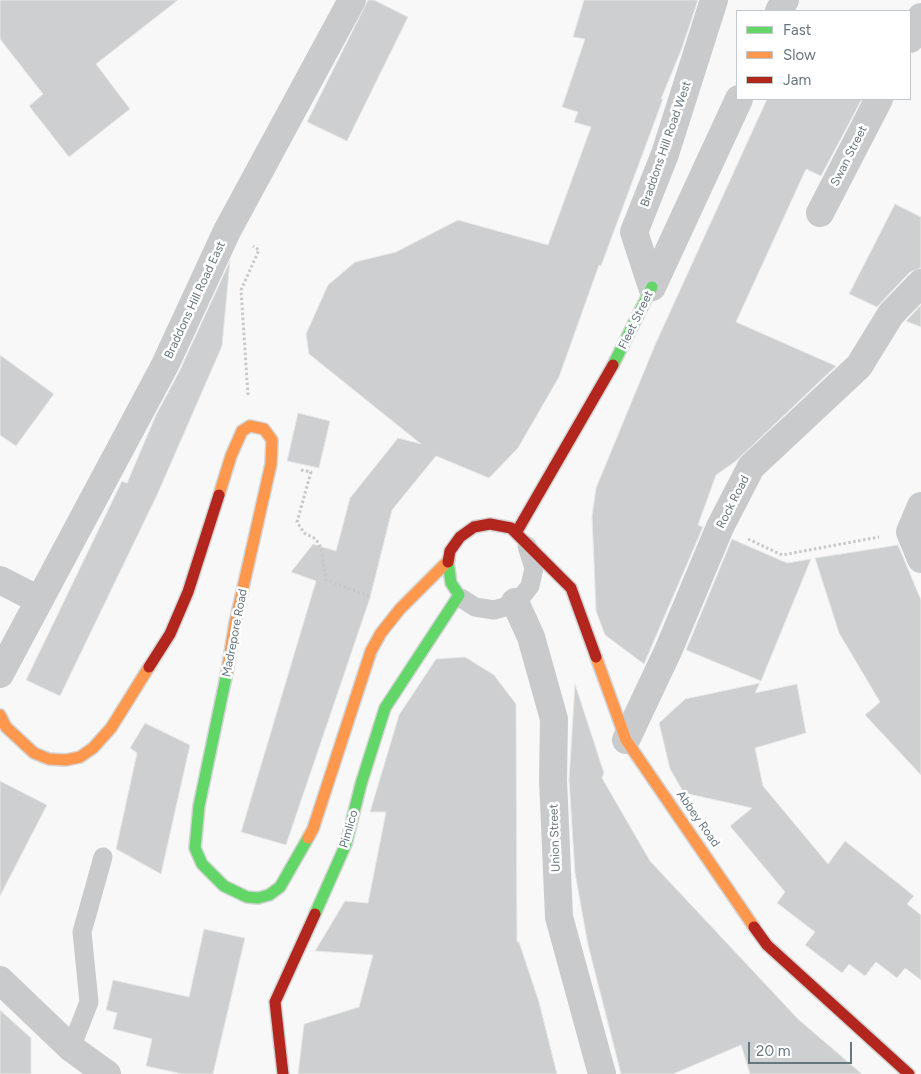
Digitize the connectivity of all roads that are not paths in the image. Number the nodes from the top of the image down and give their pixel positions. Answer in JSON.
{"nodes":[{"id":1,"x":352,"y":0,"type":"edge"},
{"id":2,"x":714,"y":0,"type":"edge"},
{"id":3,"x":921,"y":17,"type":"edge"},
{"id":4,"x":911,"y":37,"type":"edge"},
{"id":5,"x":739,"y":100,"type":"edge"},
{"id":6,"x":878,"y":100,"type":"edge"},
{"id":7,"x":820,"y":213,"type":"dead end"},
{"id":8,"x":921,"y":283,"type":"edge"},
{"id":9,"x":652,"y":287,"type":"junction"},
{"id":10,"x":921,"y":506,"type":"edge"},
{"id":11,"x":520,"y":537,"type":"junction"},
{"id":12,"x":921,"y":558,"type":"edge"},
{"id":13,"x":449,"y":560,"type":"junction"},
{"id":14,"x":0,"y":580,"type":"edge"},
{"id":15,"x":460,"y":597,"type":"junction"},
{"id":16,"x":39,"y":600,"type":"junction"},
{"id":17,"x":515,"y":602,"type":"junction"},
{"id":18,"x":0,"y":674,"type":"edge"},
{"id":19,"x":0,"y":715,"type":"edge"},
{"id":20,"x":626,"y":740,"type":"junction"},
{"id":21,"x":103,"y":857,"type":"dead end"},
{"id":22,"x":0,"y":980,"type":"edge"},
{"id":23,"x":70,"y":1061,"type":"edge"},
{"id":24,"x":107,"y":1074,"type":"edge"},
{"id":25,"x":283,"y":1074,"type":"edge"},
{"id":26,"x":602,"y":1074,"type":"edge"},
{"id":27,"x":909,"y":1074,"type":"edge"}],
"edges":[{"from":1,"to":16,"type":"street","name":"Braddons Hill Road East"},
{"from":2,"to":9,"type":"street","name":"Braddons Hill Road West"},
{"from":3,"to":4,"type":"street"},
{"from":5,"to":9,"type":"street","name":"Fleet Street"},
{"from":6,"to":7,"type":"street","name":"Swan Street"},
{"from":8,"to":20,"type":"street","name":"Rock Road"},
{"from":9,"to":11,"type":"street","name":"Fleet Street"},
{"from":10,"to":12,"type":"street"},
{"from":11,"to":13,"type":"street"},
{"from":11,"to":17,"type":"lane"},
{"from":11,"to":20,"type":"street","name":"Abbey Road"},
{"from":13,"to":15,"type":"street"},
{"from":13,"to":19,"type":"street","name":"Madrepore Road"},
{"from":14,"to":16,"type":"street"},
{"from":15,"to":17,"type":"lane"},
{"from":15,"to":25,"type":"street","name":"Pimlico"},
{"from":16,"to":18,"type":"street"},
{"from":17,"to":26,"type":"street","name":"Union Street"},
{"from":20,"to":27,"type":"street","name":"Abbey Road"},
{"from":21,"to":23,"type":"lane"},
{"from":22,"to":23,"type":"street"},
{"from":23,"to":24,"type":"street"}]}
